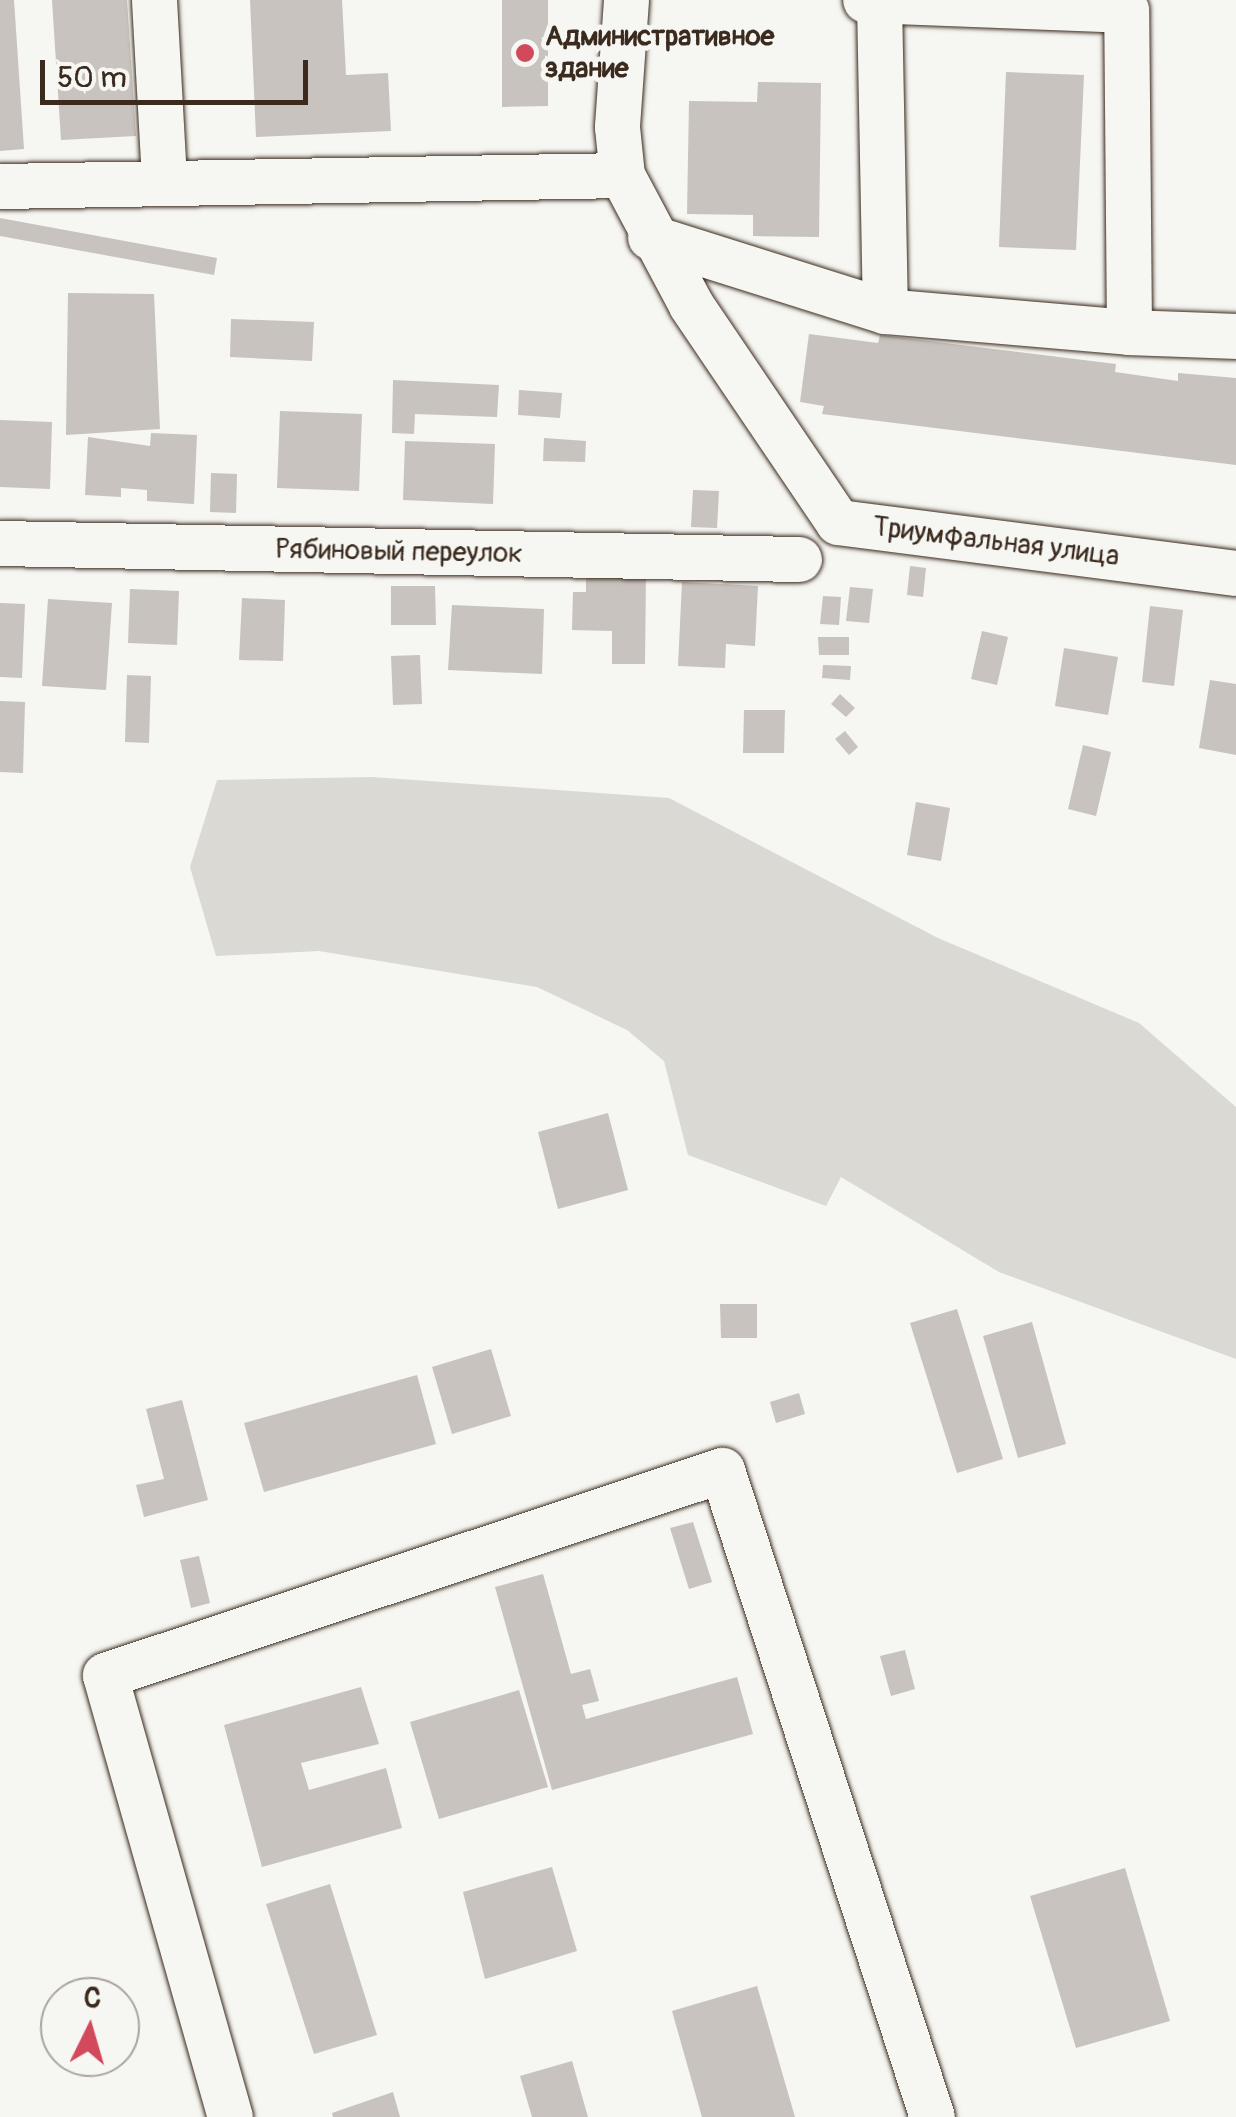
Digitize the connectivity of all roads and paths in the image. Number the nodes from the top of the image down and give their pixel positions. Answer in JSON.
{"nodes":[{"id":1,"x":154,"y":0,"type":"edge"},
{"id":2,"x":626,"y":0,"type":"edge"},
{"id":3,"x":864,"y":0,"type":"edge"},
{"id":4,"x":880,"y":1,"type":"edge"},
{"id":5,"x":622,"y":175,"type":"junction"},
{"id":6,"x":164,"y":180,"type":"junction"},
{"id":7,"x":0,"y":186,"type":"edge"},
{"id":8,"x":650,"y":237,"type":"junction"},
{"id":9,"x":885,"y":311,"type":"junction"},
{"id":10,"x":1129,"y":332,"type":"junction"},
{"id":11,"x":1236,"y":336,"type":"edge"},
{"id":12,"x":0,"y":543,"type":"edge"},
{"id":13,"x":799,"y":559,"type":"dead end"},
{"id":14,"x":1236,"y":573,"type":"edge"},
{"id":15,"x":230,"y":2117,"type":"edge"},
{"id":16,"x":932,"y":2117,"type":"edge"}],
"edges":[{"from":1,"to":6,"type":"street"},
{"from":2,"to":5,"type":"street","name":"Триумфальная улица"},
{"from":3,"to":4,"type":"street"},
{"from":4,"to":9,"type":"street"},
{"from":4,"to":10,"type":"street"},
{"from":5,"to":6,"type":"street"},
{"from":5,"to":8,"type":"street","name":"Триумфальная улица"},
{"from":6,"to":7,"type":"street"},
{"from":8,"to":9,"type":"street"},
{"from":8,"to":14,"type":"street","name":"Триумфальная улица"},
{"from":9,"to":10,"type":"street"},
{"from":10,"to":11,"type":"street"},
{"from":12,"to":13,"type":"street","name":"Рябиновый переулок"},
{"from":15,"to":16,"type":"street"}]}
